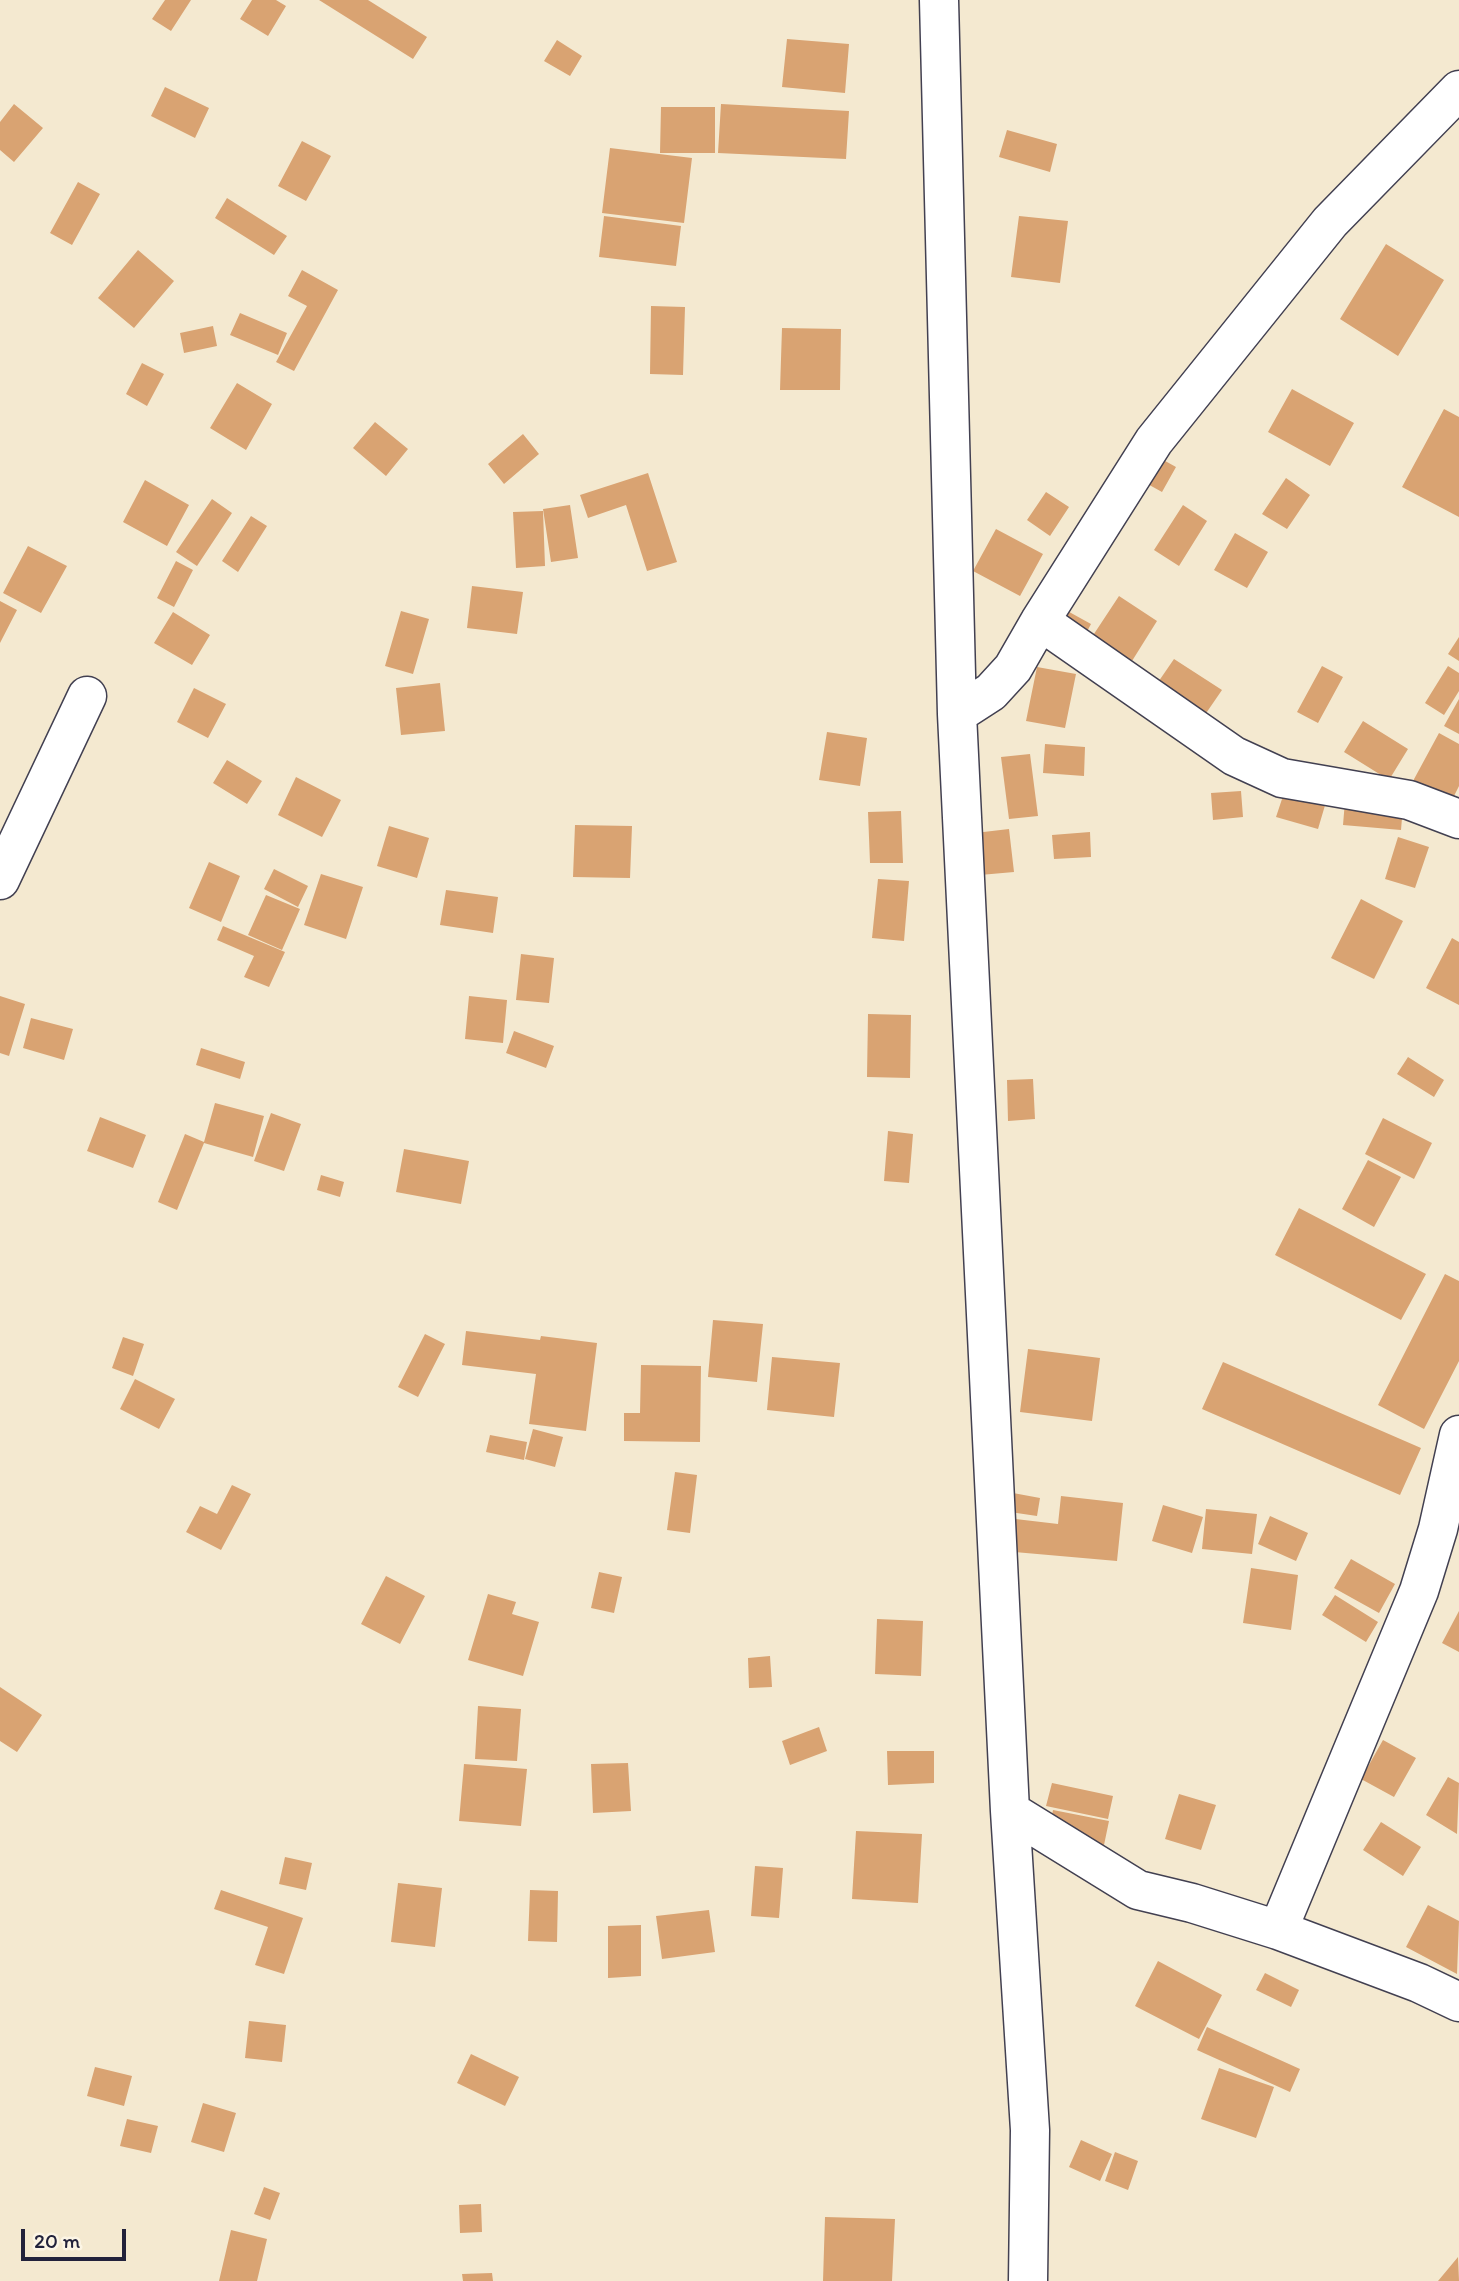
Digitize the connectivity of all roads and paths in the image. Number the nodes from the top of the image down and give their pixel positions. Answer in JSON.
{"nodes":[{"id":1,"x":939,"y":0,"type":"edge"},
{"id":2,"x":1459,"y":90,"type":"edge"},
{"id":3,"x":1040,"y":621,"type":"junction"},
{"id":4,"x":87,"y":696,"type":"dead end"},
{"id":5,"x":957,"y":714,"type":"junction"},
{"id":6,"x":1459,"y":819,"type":"edge"},
{"id":7,"x":0,"y":880,"type":"edge"},
{"id":8,"x":1459,"y":1435,"type":"edge"},
{"id":9,"x":1010,"y":1811,"type":"junction"},
{"id":10,"x":1278,"y":1930,"type":"junction"},
{"id":11,"x":1459,"y":2002,"type":"edge"},
{"id":12,"x":1028,"y":2281,"type":"edge"}],
"edges":[{"from":1,"to":5,"type":"street"},
{"from":2,"to":3,"type":"street"},
{"from":3,"to":5,"type":"street"},
{"from":3,"to":6,"type":"street"},
{"from":4,"to":7,"type":"street"},
{"from":5,"to":9,"type":"street"},
{"from":8,"to":10,"type":"street"},
{"from":9,"to":10,"type":"street"},
{"from":9,"to":12,"type":"street"},
{"from":10,"to":11,"type":"street"}]}
